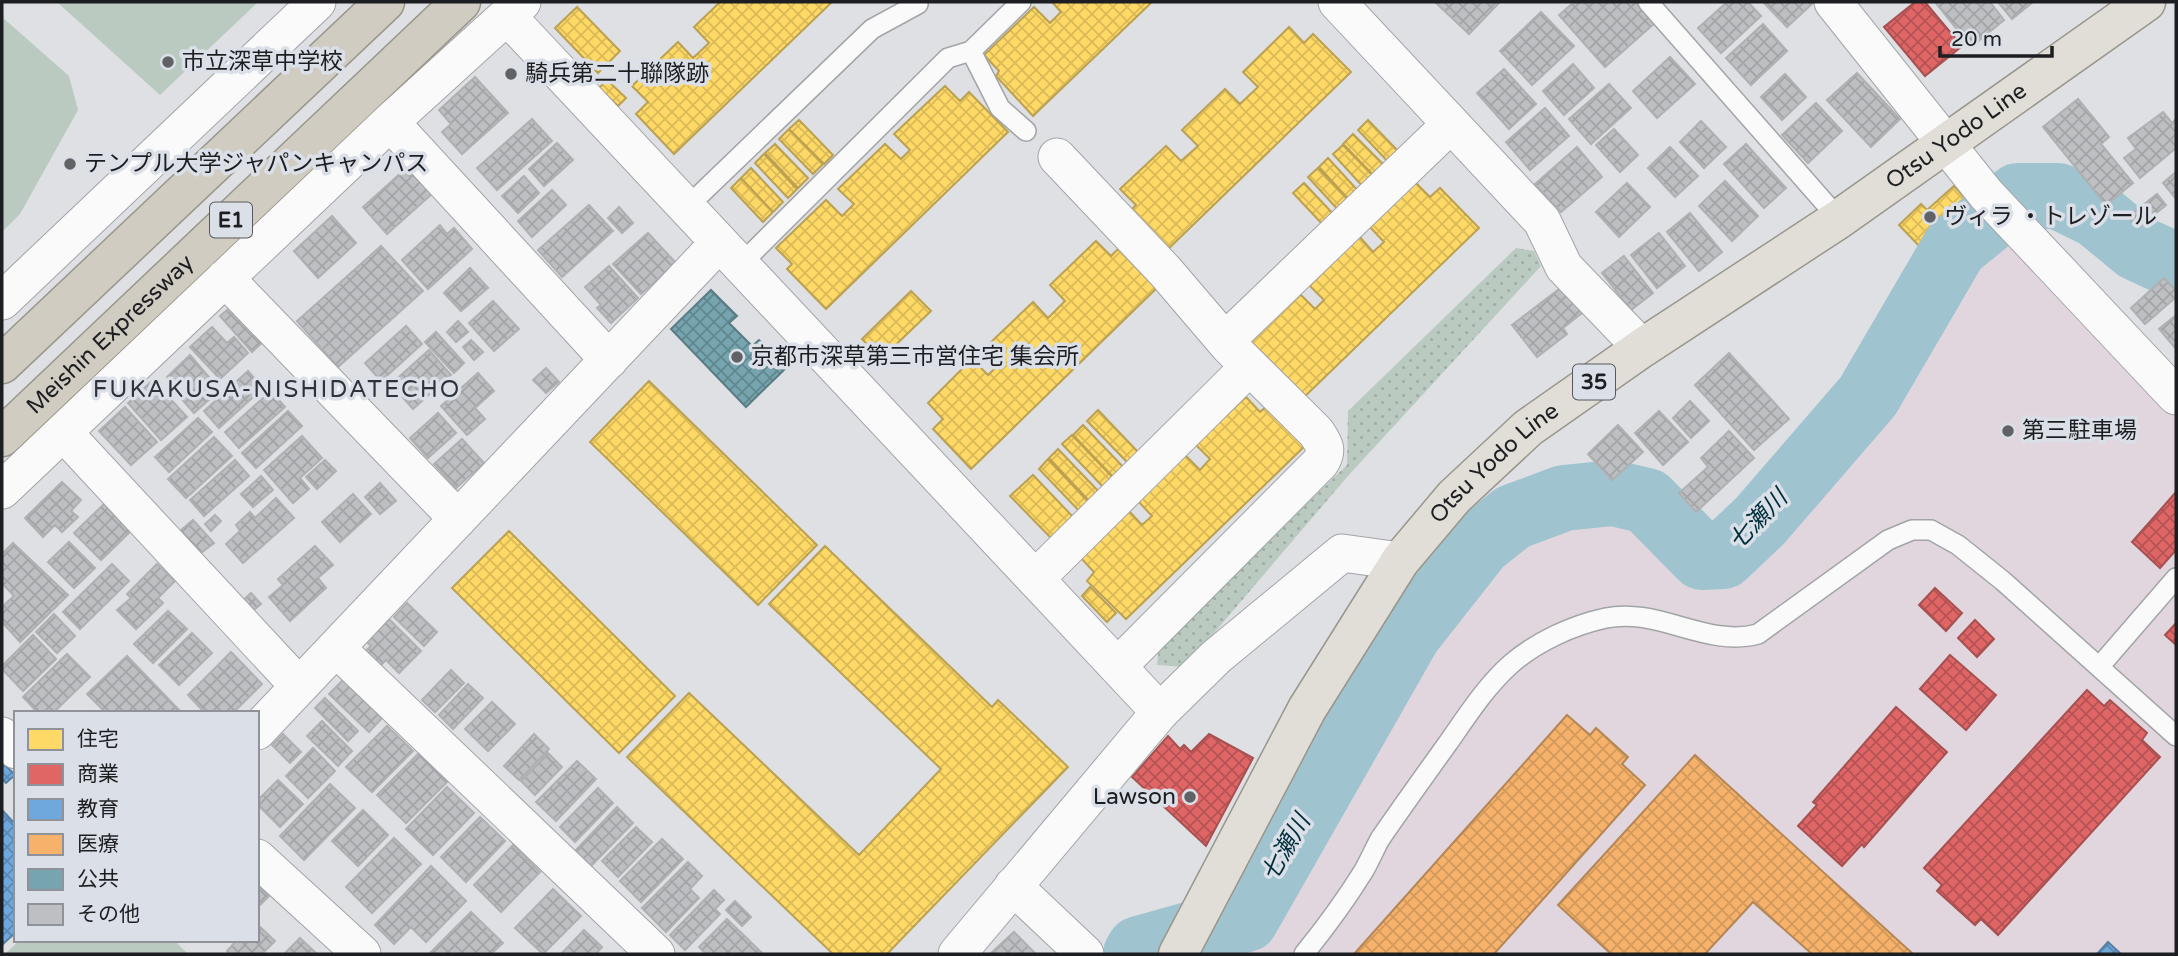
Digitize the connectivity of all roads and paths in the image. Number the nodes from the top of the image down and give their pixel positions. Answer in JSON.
{"nodes":[{"id":1,"x":317,"y":2,"type":"edge"},
{"id":2,"x":384,"y":2,"type":"edge"},
{"id":3,"x":461,"y":2,"type":"edge"},
{"id":4,"x":1021,"y":2,"type":"edge"},
{"id":5,"x":1337,"y":2,"type":"edge"},
{"id":6,"x":1648,"y":2,"type":"edge"},
{"id":7,"x":1833,"y":2,"type":"edge"},
{"id":8,"x":2146,"y":2,"type":"edge"},
{"id":9,"x":918,"y":3,"type":"edge"},
{"id":10,"x":514,"y":9,"type":"edge"},
{"id":11,"x":971,"y":51,"type":"junction"},
{"id":12,"x":390,"y":122,"type":"junction"},
{"id":13,"x":1451,"y":124,"type":"junction"},
{"id":14,"x":1026,"y":131,"type":"dead end"},
{"id":15,"x":1946,"y":144,"type":"junction"},
{"id":16,"x":1057,"y":157,"type":"dead end"},
{"id":17,"x":685,"y":209,"type":"junction"},
{"id":18,"x":1839,"y":219,"type":"junction"},
{"id":19,"x":729,"y":255,"type":"junction"},
{"id":20,"x":225,"y":278,"type":"junction"},
{"id":21,"x":2,"y":301,"type":"edge"},
{"id":22,"x":1642,"y":348,"type":"junction"},
{"id":23,"x":1237,"y":354,"type":"junction"},
{"id":24,"x":609,"y":360,"type":"junction"},
{"id":25,"x":2,"y":364,"type":"edge"},
{"id":26,"x":2176,"y":396,"type":"edge"},
{"id":27,"x":63,"y":432,"type":"junction"},
{"id":28,"x":2,"y":438,"type":"edge"},
{"id":29,"x":2,"y":490,"type":"edge"},
{"id":30,"x":458,"y":519,"type":"junction"},
{"id":31,"x":1400,"y":561,"type":"junction"},
{"id":32,"x":2176,"y":578,"type":"edge"},
{"id":33,"x":1035,"y":579,"type":"junction"},
{"id":34,"x":336,"y":648,"type":"junction"},
{"id":35,"x":1118,"y":666,"type":"junction"},
{"id":36,"x":2098,"y":667,"type":"junction"},
{"id":37,"x":299,"y":686,"type":"junction"},
{"id":38,"x":1160,"y":712,"type":"junction"},
{"id":39,"x":259,"y":729,"type":"edge"},
{"id":40,"x":2176,"y":736,"type":"edge"},
{"id":41,"x":259,"y":860,"type":"edge"},
{"id":42,"x":1013,"y":886,"type":"junction"},
{"id":43,"x":362,"y":954,"type":"edge"},
{"id":44,"x":656,"y":954,"type":"edge"},
{"id":45,"x":957,"y":954,"type":"edge"},
{"id":46,"x":1085,"y":954,"type":"edge"},
{"id":47,"x":1178,"y":954,"type":"edge"},
{"id":48,"x":1304,"y":954,"type":"edge"}],
"edges":[{"from":1,"to":21,"type":"street"},
{"from":2,"to":25,"type":"highway","number":"E1"},
{"from":3,"to":28,"type":"highway","name":"Meishin Expressway","number":"E1"},
{"from":4,"to":11,"type":"lane"},
{"from":5,"to":13,"type":"street"},
{"from":6,"to":18,"type":"lane"},
{"from":7,"to":15,"type":"street"},
{"from":8,"to":15,"type":"main road","name":"Otsu Yodo Line","number":"35"},
{"from":9,"to":17,"type":"lane"},
{"from":10,"to":12,"type":"street"},
{"from":10,"to":17,"type":"street"},
{"from":11,"to":14,"type":"lane"},
{"from":11,"to":19,"type":"lane"},
{"from":12,"to":20,"type":"street"},
{"from":12,"to":24,"type":"street"},
{"from":13,"to":22,"type":"street"},
{"from":13,"to":23,"type":"street"},
{"from":15,"to":18,"type":"main road","name":"Otsu Yodo Line","number":"35"},
{"from":15,"to":26,"type":"street"},
{"from":16,"to":23,"type":"street"},
{"from":17,"to":19,"type":"street"},
{"from":18,"to":22,"type":"main road","name":"Otsu Yodo Line","number":"35"},
{"from":19,"to":24,"type":"street"},
{"from":19,"to":33,"type":"street"},
{"from":20,"to":27,"type":"street"},
{"from":20,"to":30,"type":"street"},
{"from":22,"to":31,"type":"main road","name":"Otsu Yodo Line","number":"35"},
{"from":23,"to":33,"type":"street"},
{"from":23,"to":35,"type":"street"},
{"from":24,"to":30,"type":"street"},
{"from":27,"to":29,"type":"street"},
{"from":27,"to":37,"type":"street"},
{"from":30,"to":34,"type":"street"},
{"from":31,"to":38,"type":"street"},
{"from":31,"to":47,"type":"main road","name":"Otsu Yodo Line","number":"35"},
{"from":32,"to":36,"type":"lane"},
{"from":33,"to":35,"type":"street"},
{"from":34,"to":37,"type":"street"},
{"from":34,"to":44,"type":"street"},
{"from":35,"to":38,"type":"street"},
{"from":36,"to":40,"type":"lane"},
{"from":36,"to":48,"type":"lane"},
{"from":37,"to":39,"type":"street"},
{"from":38,"to":42,"type":"street"},
{"from":41,"to":43,"type":"street"},
{"from":42,"to":45,"type":"street"},
{"from":42,"to":46,"type":"street"}]}
